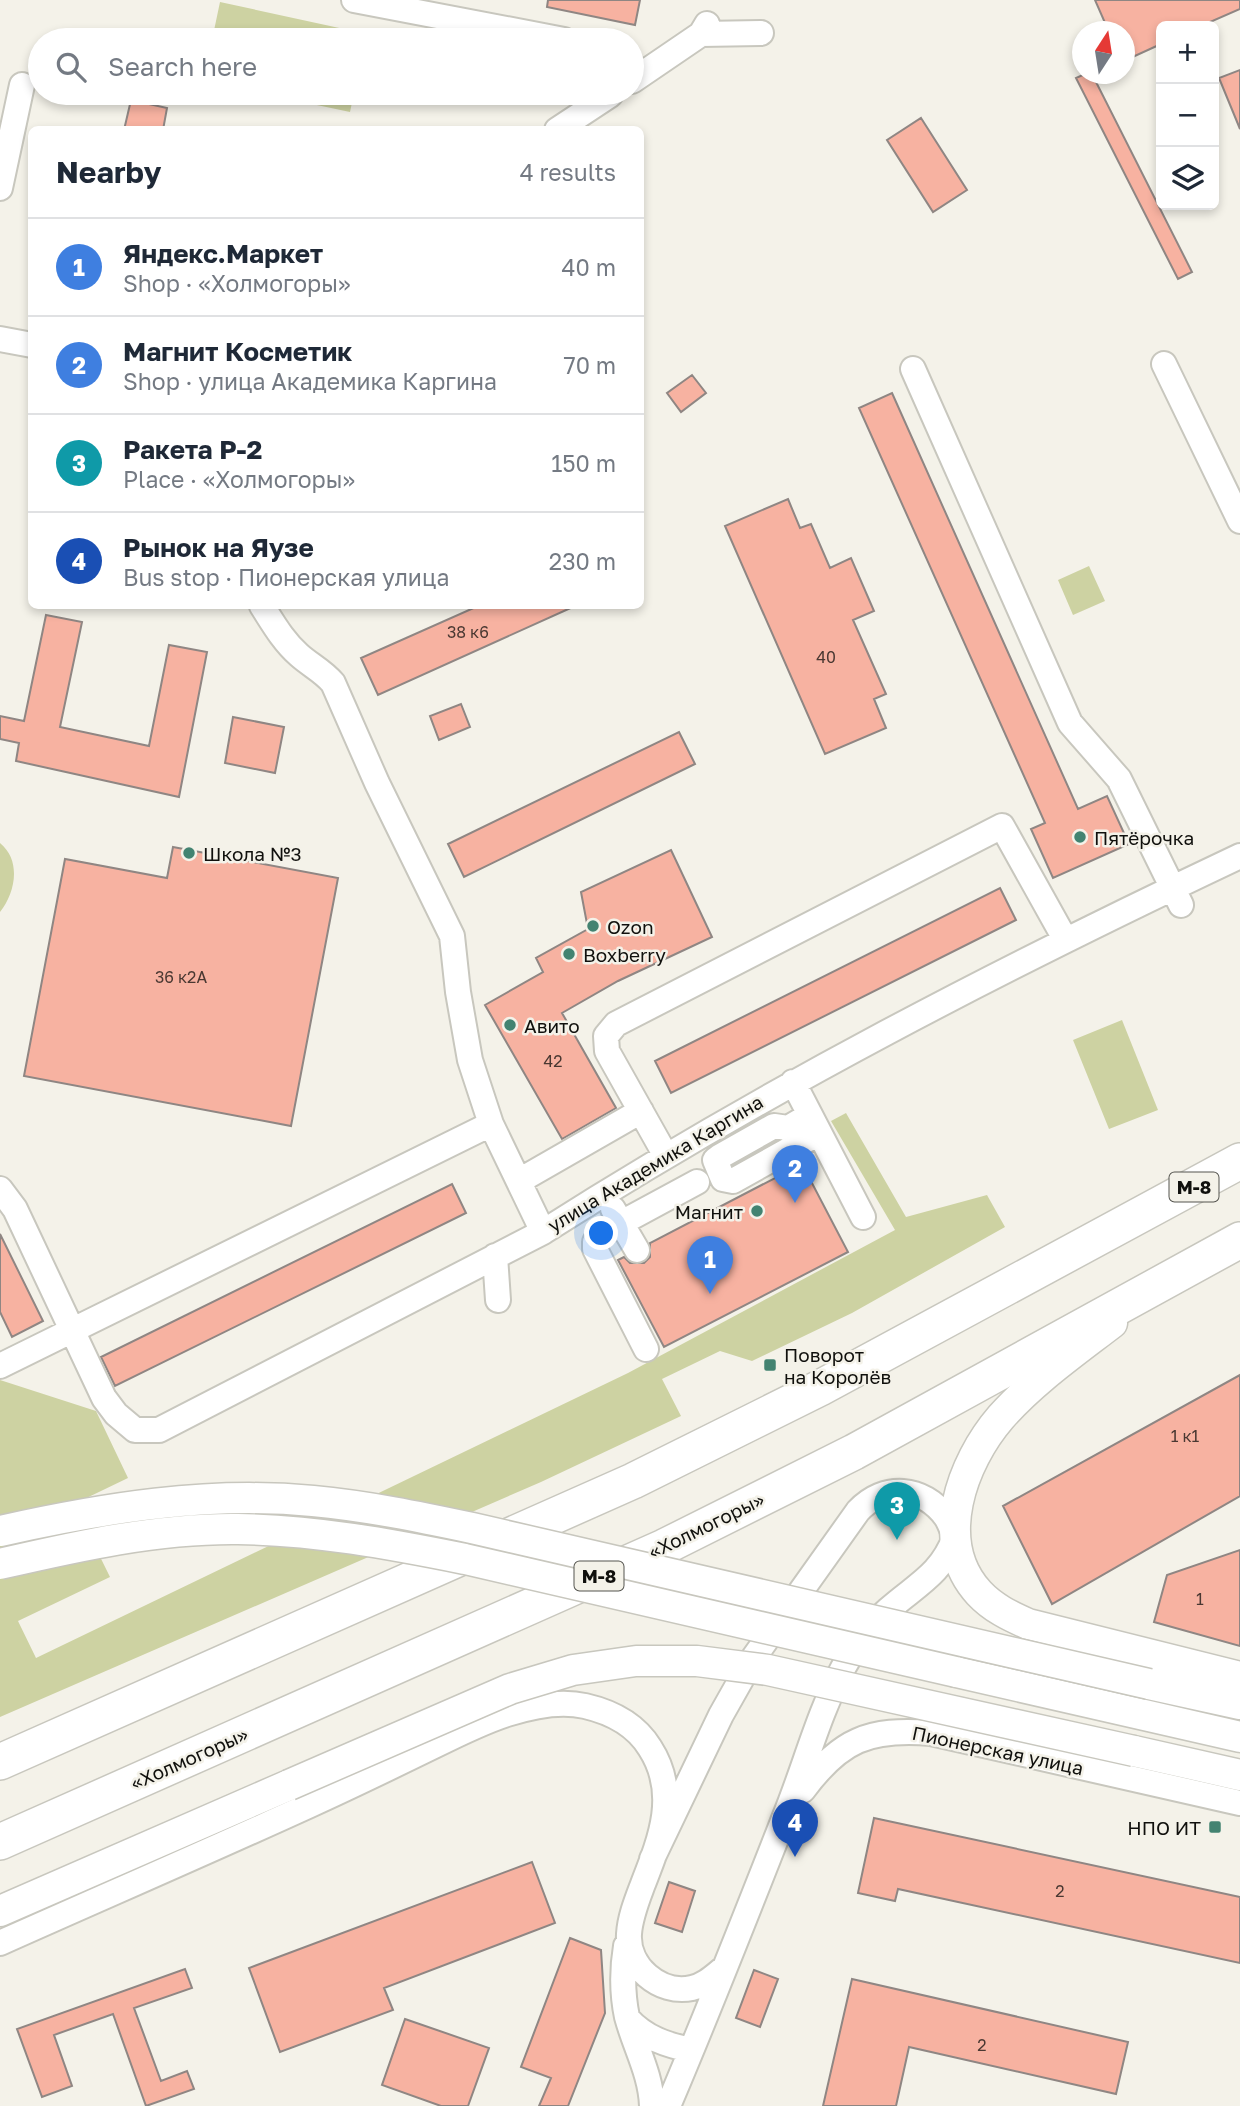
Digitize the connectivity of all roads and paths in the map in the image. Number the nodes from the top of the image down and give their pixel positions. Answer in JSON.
{"nodes":[{"id":1,"x":354,"y":0,"type":"edge"},
{"id":2,"x":501,"y":28,"type":"edge"},
{"id":3,"x":761,"y":33,"type":"dead end"},
{"id":4,"x":644,"y":72,"type":"edge"},
{"id":5,"x":22,"y":85,"type":"dead end"},
{"id":6,"x":594,"y":105,"type":"edge"},
{"id":7,"x":563,"y":126,"type":"edge"},
{"id":8,"x":0,"y":188,"type":"edge"},
{"id":9,"x":0,"y":339,"type":"edge"},
{"id":10,"x":28,"y":344,"type":"edge"},
{"id":11,"x":1164,"y":364,"type":"dead end"},
{"id":12,"x":913,"y":369,"type":"dead end"},
{"id":13,"x":1240,"y":521,"type":"edge"},
{"id":14,"x":264,"y":609,"type":"edge"},
{"id":15,"x":1240,"y":856,"type":"edge"},
{"id":16,"x":1176,"y":897,"type":"junction"},
{"id":17,"x":1065,"y":939,"type":"junction"},
{"id":18,"x":793,"y":1082,"type":"junction"},
{"id":19,"x":640,"y":1111,"type":"junction"},
{"id":20,"x":491,"y":1124,"type":"junction"},
{"id":21,"x":666,"y":1156,"type":"junction"},
{"id":22,"x":1240,"y":1161,"type":"edge"},
{"id":23,"x":519,"y":1181,"type":"junction"},
{"id":24,"x":697,"y":1182,"type":"dead end"},
{"id":25,"x":0,"y":1189,"type":"edge"},
{"id":26,"x":604,"y":1194,"type":"junction"},
{"id":27,"x":863,"y":1217,"type":"dead end"},
{"id":28,"x":621,"y":1223,"type":"junction"},
{"id":29,"x":542,"y":1232,"type":"junction"},
{"id":30,"x":1240,"y":1240,"type":"edge"},
{"id":31,"x":637,"y":1250,"type":"dead end"},
{"id":32,"x":495,"y":1256,"type":"junction"},
{"id":33,"x":1180,"y":1272,"type":"junction"},
{"id":34,"x":498,"y":1300,"type":"dead end"},
{"id":35,"x":72,"y":1332,"type":"junction"},
{"id":36,"x":646,"y":1349,"type":"dead end"},
{"id":37,"x":0,"y":1366,"type":"edge"},
{"id":38,"x":0,"y":1531,"type":"edge"},
{"id":39,"x":955,"y":1537,"type":"junction"},
{"id":40,"x":0,"y":1564,"type":"edge"},
{"id":41,"x":196,"y":1676,"type":"junction"},
{"id":42,"x":1240,"y":1676,"type":"edge"},
{"id":43,"x":1240,"y":1704,"type":"edge"},
{"id":44,"x":1240,"y":1737,"type":"edge"},
{"id":45,"x":0,"y":1742,"type":"edge"},
{"id":46,"x":0,"y":1762,"type":"edge"},
{"id":47,"x":1240,"y":1775,"type":"edge"},
{"id":48,"x":1240,"y":1803,"type":"edge"},
{"id":49,"x":786,"y":1814,"type":"junction"},
{"id":50,"x":0,"y":1842,"type":"edge"},
{"id":51,"x":652,"y":1859,"type":"junction"},
{"id":52,"x":0,"y":1911,"type":"edge"},
{"id":53,"x":629,"y":1932,"type":"junction"},
{"id":54,"x":0,"y":1943,"type":"edge"},
{"id":55,"x":723,"y":1969,"type":"junction"},
{"id":56,"x":628,"y":2018,"type":"junction"},
{"id":57,"x":691,"y":2050,"type":"junction"},
{"id":58,"x":652,"y":2106,"type":"edge"},
{"id":59,"x":668,"y":2106,"type":"edge"}],
"edges":[{"from":1,"to":2,"type":"street"},
{"from":3,"to":4,"type":"street"},
{"from":5,"to":8,"type":"street"},
{"from":6,"to":7,"type":"street"},
{"from":9,"to":10,"type":"street"},
{"from":11,"to":13,"type":"street"},
{"from":12,"to":16,"type":"street"},
{"from":14,"to":20,"type":"street","name":"улица Академика Каргина"},
{"from":15,"to":16,"type":"street","name":"улица Академика Каргина"},
{"from":16,"to":17,"type":"street","name":"улица Академика Каргина"},
{"from":17,"to":18,"type":"street","name":"улица Академика Каргина"},
{"from":17,"to":19,"type":"street"},
{"from":18,"to":21,"type":"street","name":"улица Академика Каргина"},
{"from":18,"to":27,"type":"street"},
{"from":19,"to":21,"type":"street"},
{"from":19,"to":23,"type":"street"},
{"from":20,"to":23,"type":"street","name":"улица Академика Каргина"},
{"from":20,"to":35,"type":"street"},
{"from":21,"to":26,"type":"street","name":"улица Академика Каргина"},
{"from":22,"to":41,"type":"highway","number":"М-8"},
{"from":23,"to":29,"type":"street","name":"улица Академика Каргина"},
{"from":24,"to":28,"type":"street"},
{"from":25,"to":35,"type":"street"},
{"from":26,"to":28,"type":"street"},
{"from":26,"to":29,"type":"street","name":"улица Академика Каргина"},
{"from":28,"to":31,"type":"street"},
{"from":28,"to":36,"type":"street"},
{"from":29,"to":32,"type":"street"},
{"from":30,"to":33,"type":"highway","name":"«Холмогоры»","number":"М-8"},
{"from":32,"to":34,"type":"street"},
{"from":32,"to":35,"type":"street"},
{"from":33,"to":39,"type":"main road"},
{"from":33,"to":50,"type":"highway","name":"«Холмогоры»","number":"М-8"},
{"from":35,"to":37,"type":"street"},
{"from":38,"to":43,"type":"main road","bridge":true},
{"from":39,"to":42,"type":"main road"},
{"from":39,"to":49,"type":"street"},
{"from":39,"to":51,"type":"street"},
{"from":40,"to":44,"type":"main road","bridge":true},
{"from":41,"to":45,"type":"main road"},
{"from":41,"to":46,"type":"highway","number":"М-8"},
{"from":47,"to":52,"type":"main road","bridge":true},
{"from":48,"to":49,"type":"street","name":"Пионерская улица"},
{"from":49,"to":55,"type":"street"},
{"from":51,"to":53,"type":"street"},
{"from":51,"to":54,"type":"street"},
{"from":53,"to":55,"type":"street"},
{"from":53,"to":56,"type":"street"},
{"from":55,"to":57,"type":"street"},
{"from":56,"to":57,"type":"street"},
{"from":56,"to":58,"type":"street"},
{"from":57,"to":59,"type":"street"}]}
